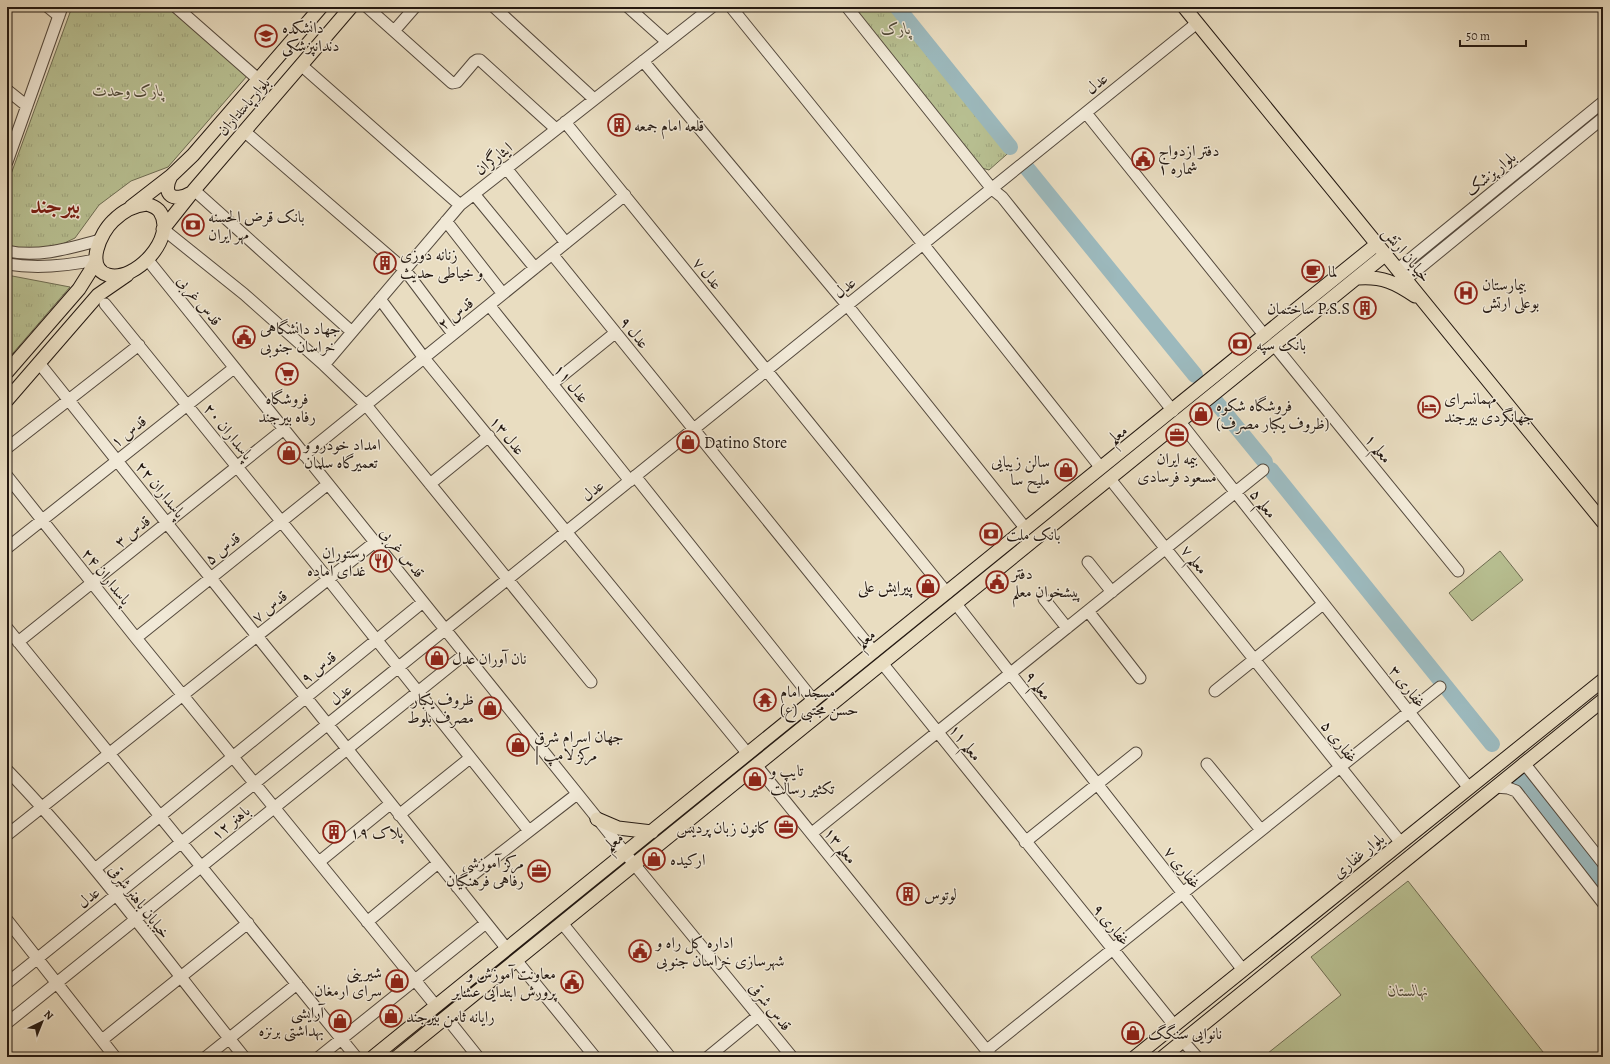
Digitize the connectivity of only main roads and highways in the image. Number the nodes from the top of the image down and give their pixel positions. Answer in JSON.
{"nodes":[{"id":1,"x":321,"y":7,"type":"edge"},
{"id":2,"x":351,"y":7,"type":"edge"},
{"id":3,"x":1184,"y":7,"type":"edge"},
{"id":4,"x":171,"y":176,"type":"junction"},
{"id":5,"x":193,"y":192,"type":"junction"},
{"id":6,"x":131,"y":207,"type":"junction"},
{"id":7,"x":163,"y":229,"type":"junction"},
{"id":8,"x":1377,"y":244,"type":"junction"},
{"id":9,"x":1386,"y":254,"type":"junction"},
{"id":10,"x":96,"y":261,"type":"junction"},
{"id":11,"x":130,"y":272,"type":"junction"},
{"id":12,"x":1358,"y":278,"type":"junction"},
{"id":13,"x":1424,"y":302,"type":"junction"},
{"id":14,"x":1270,"y":341,"type":"junction"},
{"id":15,"x":7,"y":372,"type":"edge"},
{"id":16,"x":7,"y":400,"type":"edge"},
{"id":17,"x":1603,"y":522,"type":"edge"},
{"id":18,"x":1603,"y":680,"type":"edge"},
{"id":19,"x":1603,"y":700,"type":"edge"},
{"id":20,"x":598,"y":819,"type":"road end"},
{"id":21,"x":652,"y":832,"type":"junction"},
{"id":22,"x":373,"y":1057,"type":"edge"},
{"id":23,"x":397,"y":1057,"type":"edge"},
{"id":24,"x":1135,"y":1057,"type":"edge"},
{"id":25,"x":1163,"y":1057,"type":"edge"}],
"edges":[{"from":1,"to":4,"type":"main road","name":"بلوار پاسداران"},
{"from":2,"to":5,"type":"main road","name":"بلوار پاسداران"},
{"from":3,"to":8,"type":"main road","name":"خیابان ارتش"},
{"from":4,"to":5,"type":"main road"},
{"from":4,"to":6,"type":"main road","name":"بلوار پاسداران"},
{"from":5,"to":7,"type":"main road","name":"بلوار پاسداران"},
{"from":6,"to":7,"type":"main road"},
{"from":6,"to":10,"type":"main road"},
{"from":7,"to":11,"type":"main road"},
{"from":8,"to":9,"type":"main road","name":"خیابان ارتش"},
{"from":8,"to":14,"type":"main road","name":"معلم"},
{"from":9,"to":12,"type":"main road","name":"معلم"},
{"from":9,"to":13,"type":"main road","name":"خیابان ارتش"},
{"from":10,"to":11,"type":"main road"},
{"from":10,"to":15,"type":"main road"},
{"from":11,"to":16,"type":"main road"},
{"from":12,"to":13,"type":"main road"},
{"from":12,"to":14,"type":"main road","name":"معلم"},
{"from":13,"to":17,"type":"main road","name":"خیابان ارتش"},
{"from":14,"to":21,"type":"main road","name":"معلم"},
{"from":14,"to":23,"type":"main road","name":"معلم"},
{"from":18,"to":24,"type":"main road","name":"بلوار غفاری"},
{"from":19,"to":25,"type":"main road"},
{"from":20,"to":21,"type":"main road"},
{"from":21,"to":22,"type":"main road","name":"معلم"}]}
